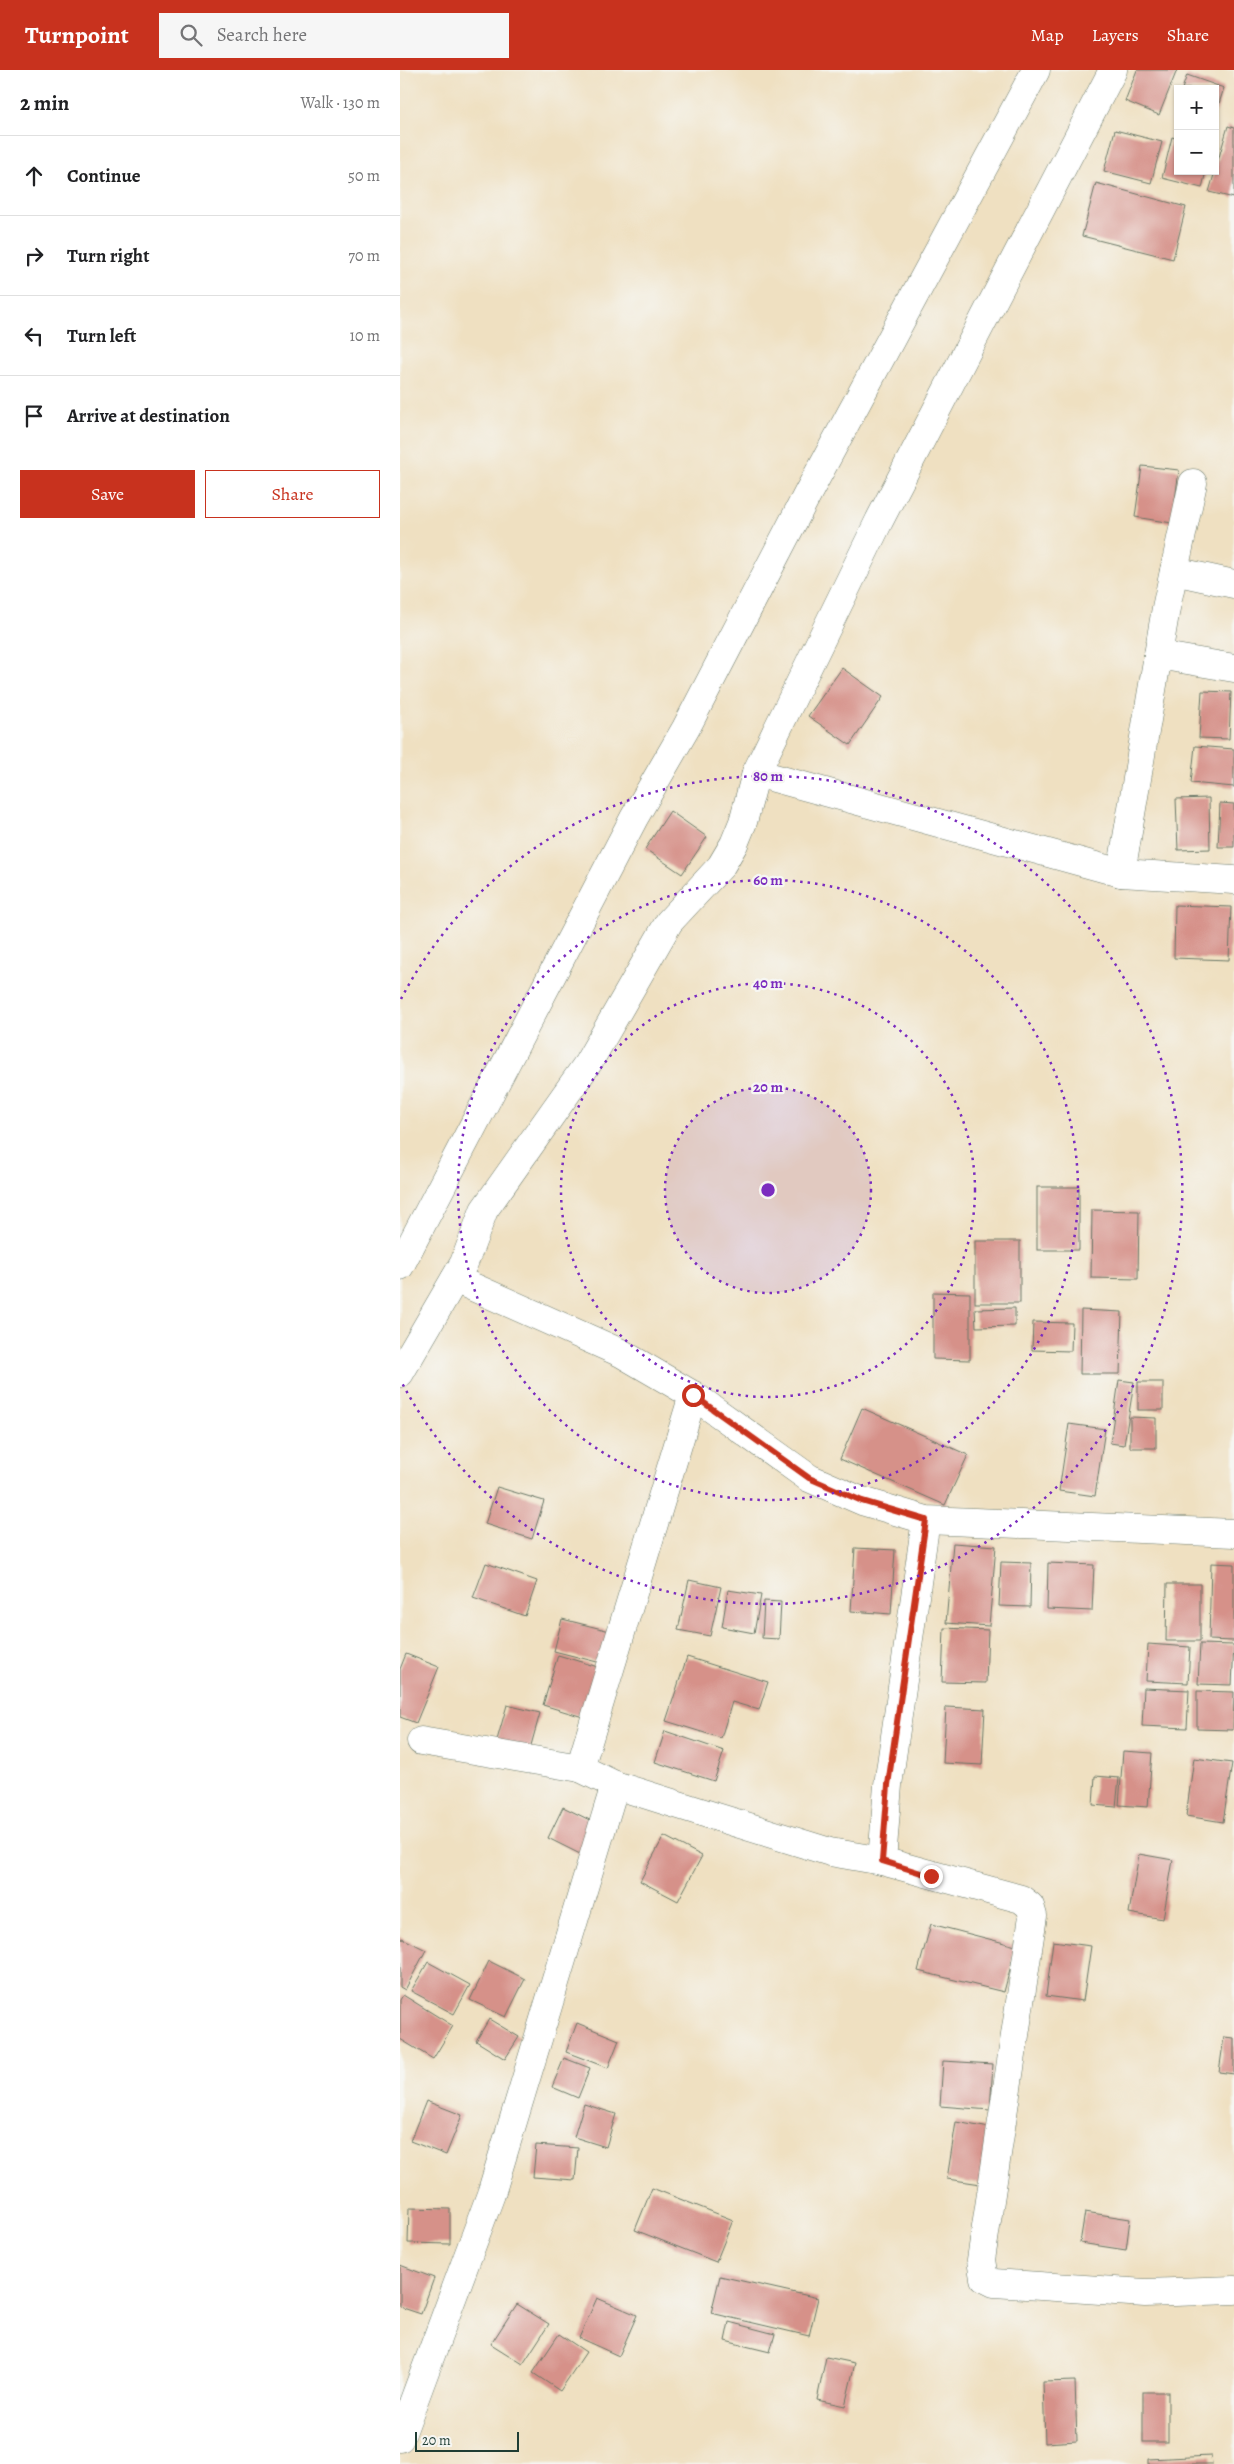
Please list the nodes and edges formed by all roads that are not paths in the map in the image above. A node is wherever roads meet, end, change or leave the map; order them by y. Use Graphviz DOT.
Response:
graph roads {
  1 [pos="1036,70"];
  2 [pos="1113,70"];
  3 [pos="1192,483"];
  4 [pos="1174,571"];
  5 [pos="1234,584"];
  6 [pos="1158,655"];
  7 [pos="1234,668"];
  8 [pos="756,773"];
  9 [pos="1121,873"];
  10 [pos="1234,880"];
  11 [pos="400,1266"];
  12 [pos="455,1279"];
  13 [pos="400,1373"];
  14 [pos="693,1395"];
  15 [pos="926,1520"];
  16 [pos="1234,1533"];
  17 [pos="421,1741"];
  18 [pos="580,1768"];
  19 [pos="615,1785"];
  20 [pos="882,1861"];
  21 [pos="1234,2290"];
  22 [pos="400,2438"];
  1 -- 11 [label="street"];
  2 -- 8 [label="street"];
  3 -- 4 [label="street"];
  4 -- 5 [label="street"];
  4 -- 6 [label="street"];
  6 -- 7 [label="street"];
  6 -- 9 [label="street"];
  8 -- 9 [label="street"];
  8 -- 12 [label="street"];
  9 -- 10 [label="street"];
  12 -- 13 [label="street"];
  12 -- 14 [label="street"];
  14 -- 15 [label="street"];
  14 -- 18 [label="street"];
  15 -- 16 [label="street"];
  15 -- 20 [label="street"];
  17 -- 18 [label="street"];
  18 -- 19 [label="street"];
  19 -- 20 [label="street"];
  19 -- 22 [label="street"];
  20 -- 21 [label="street"];
}
